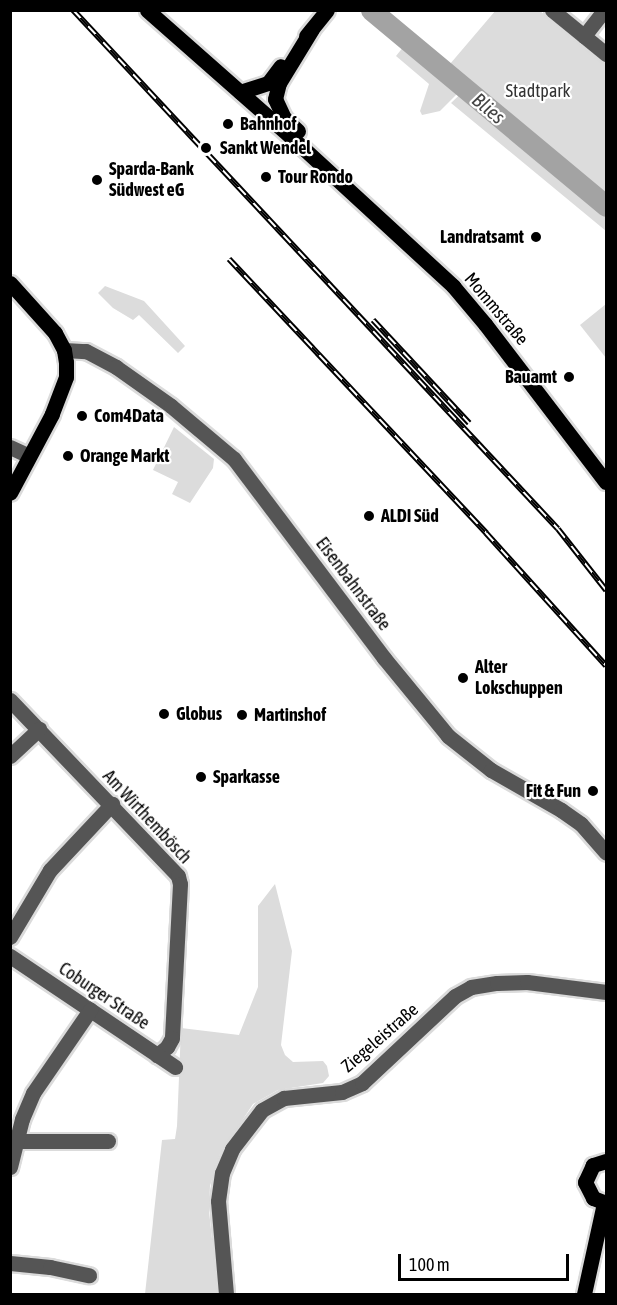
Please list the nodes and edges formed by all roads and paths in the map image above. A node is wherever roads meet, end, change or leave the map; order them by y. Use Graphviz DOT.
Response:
graph roads {
  1 [pos="147,10"];
  2 [pos="327,10"];
  3 [pos="552,10"];
  4 [pos="604,10"];
  5 [pos="312,29"];
  6 [pos="584,36"];
  7 [pos="606,54"];
  8 [pos="240,92"];
  9 [pos="351,192"];
  10 [pos="10,284"];
  11 [pos="64,350"];
  12 [pos="10,447"];
  13 [pos="29,456"];
  14 [pos="606,482"];
  15 [pos="10,493"];
  16 [pos="10,700"];
  17 [pos="39,729"];
  18 [pos="10,756"];
  19 [pos="112,804"];
  20 [pos="606,853"];
  21 [pos="10,937"];
  22 [pos="10,956"];
  23 [pos="606,992"];
  24 [pos="90,1010"];
  25 [pos="157,1055"];
  26 [pos="175,1067"];
  27 [pos="16,1141"];
  28 [pos="108,1141"];
  29 [pos="606,1158"];
  30 [pos="10,1167"];
  31 [pos="605,1203"];
  32 [pos="10,1263"];
  33 [pos="89,1275"];
  34 [pos="226,1294"];
  35 [pos="584,1294"];
  1 -- 8 [label="main road, Mommstraße"];
  2 -- 5 [label="main road"];
  3 -- 6 [label="street"];
  4 -- 6 [label="street"];
  5 -- 8 [label="main road"];
  5 -- 9 [label="main road"];
  6 -- 7 [label="street"];
  8 -- 9 [label="main road, Mommstraße"];
  9 -- 14 [label="main road, Mommstraße"];
  10 -- 11 [label="main road"];
  11 -- 13 [label="main road"];
  11 -- 20 [label="street, Eisenbahnstraße"];
  12 -- 13 [label="street"];
  13 -- 15 [label="main road"];
  16 -- 17 [label="street, Am Wirthembösch"];
  17 -- 18 [label="street"];
  17 -- 19 [label="street, Am Wirthembösch"];
  19 -- 21 [label="street"];
  19 -- 25 [label="street, Am Wirthembösch"];
  22 -- 24 [label="street, Coburger Straße"];
  23 -- 34 [label="street, Ziegeleistraße"];
  24 -- 25 [label="street, Coburger Straße"];
  24 -- 27 [label="street"];
  25 -- 26 [label="street, Coburger Straße"];
  27 -- 28 [label="street"];
  27 -- 30 [label="street"];
  29 -- 31 [label="main road"];
  31 -- 35 [label="main road"];
  32 -- 33 [label="street"];
}
